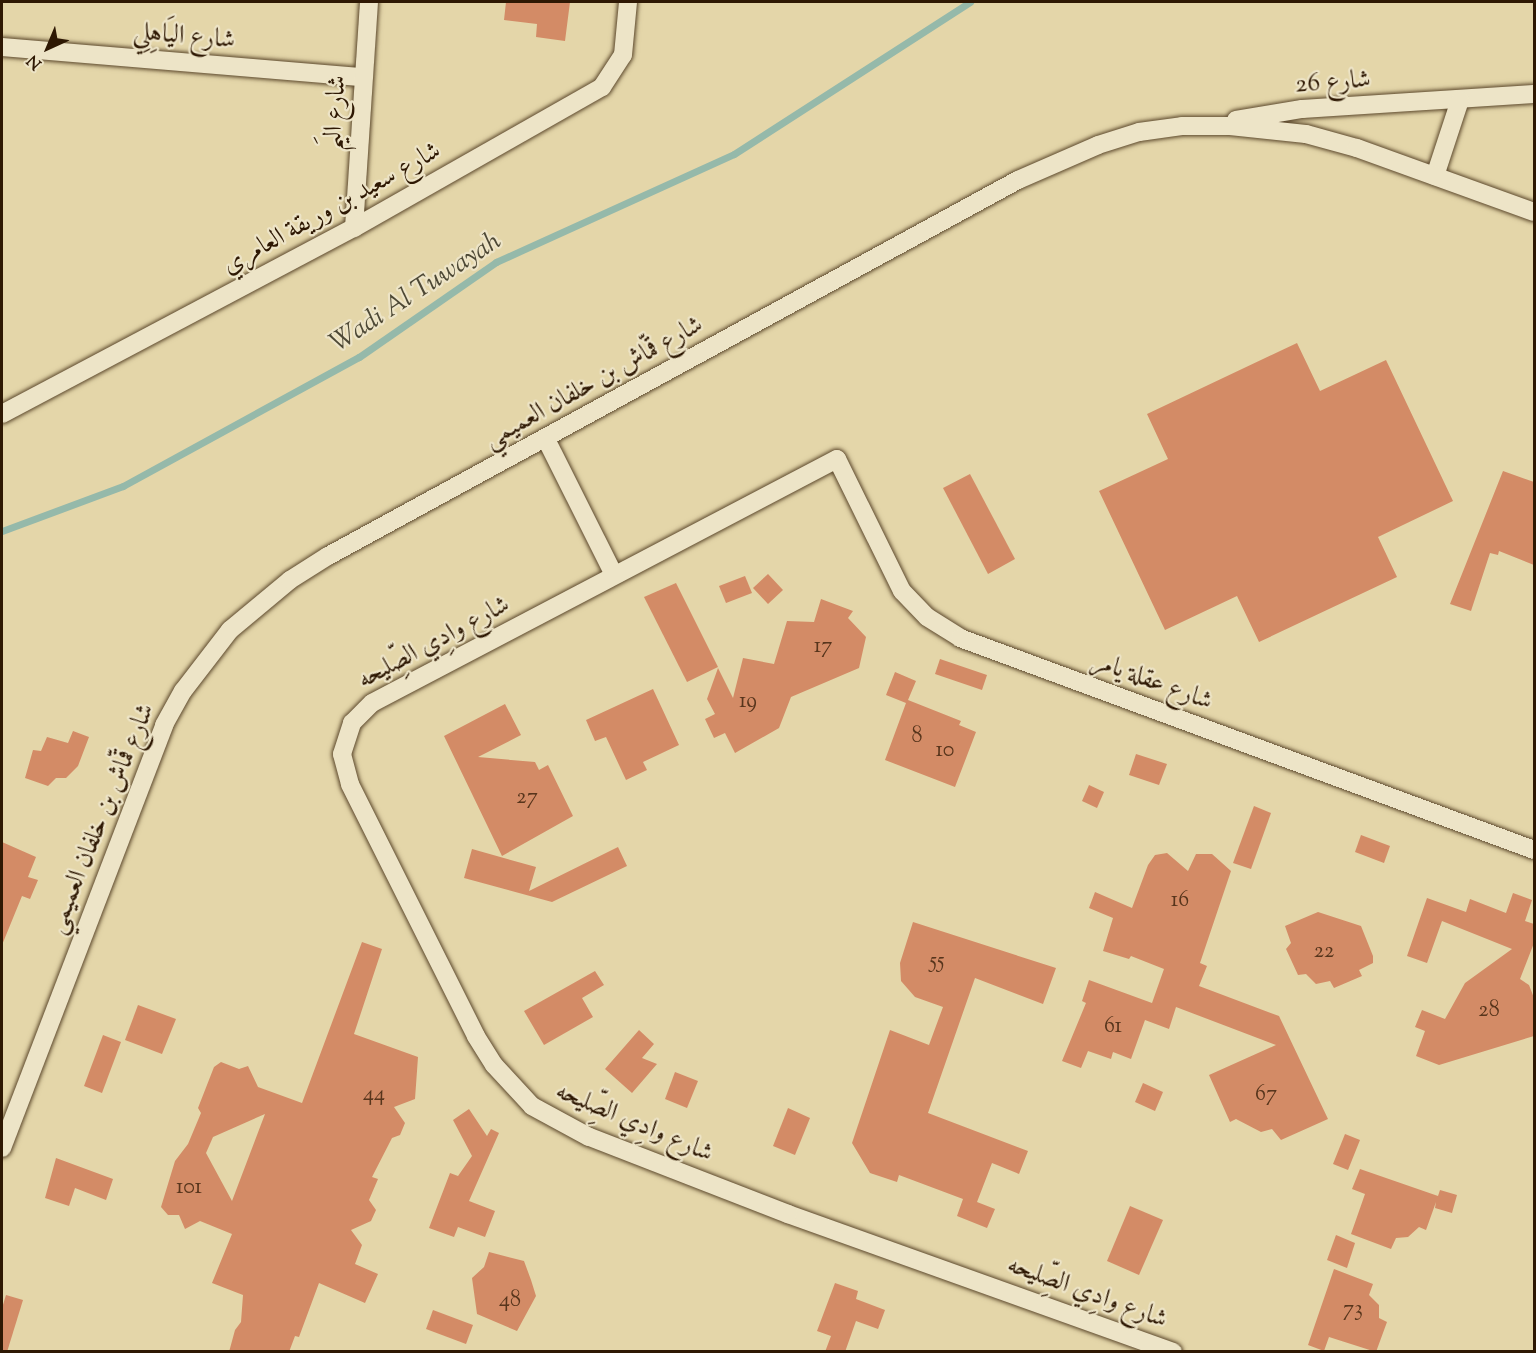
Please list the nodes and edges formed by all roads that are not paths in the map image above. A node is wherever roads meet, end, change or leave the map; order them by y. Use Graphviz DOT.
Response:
graph roads {
  1 [pos="369,2"];
  2 [pos="628,2"];
  3 [pos="2,47"];
  4 [pos="363,77"];
  5 [pos="1534,94"];
  6 [pos="1460,100"];
  7 [pos="1211,126"];
  8 [pos="1435,176"];
  9 [pos="1534,212"];
  10 [pos="354,228"];
  11 [pos="2,414"];
  12 [pos="546,439"];
  13 [pos="837,459"];
  14 [pos="614,575"];
  15 [pos="1534,850"];
  16 [pos="2,1148"];
  17 [pos="1173,1352"];
  1 -- 4 [label="street, شارع اليَم"];
  2 -- 10 [label="street, شارع سعيد بن وريقة العامري"];
  3 -- 4 [label="street, شارع اليَاهِلِي"];
  4 -- 10 [label="street, شارع اليَم"];
  5 -- 6 [label="street, شارع 26"];
  6 -- 7 [label="street, شارع 26"];
  6 -- 8 [label="street"];
  7 -- 8 [label="street, شارع قمّاش بن خلفان العميمي"];
  7 -- 12 [label="street, شارع قمّاش بن خلفان العميمي"];
  8 -- 9 [label="street, شارع قمّاش بن خلفان العميمي"];
  10 -- 11 [label="street, شارع سعيد بن وريقة العامري"];
  12 -- 14 [label="street"];
  12 -- 16 [label="street, شارع قمّاش بن خلفان العميمي"];
  13 -- 14 [label="street, شارع وادِي الصِّليحه"];
  13 -- 15 [label="street, شارع عقلة يامر"];
  14 -- 17 [label="street, شارع وادِي الصِّليحه"];
}
